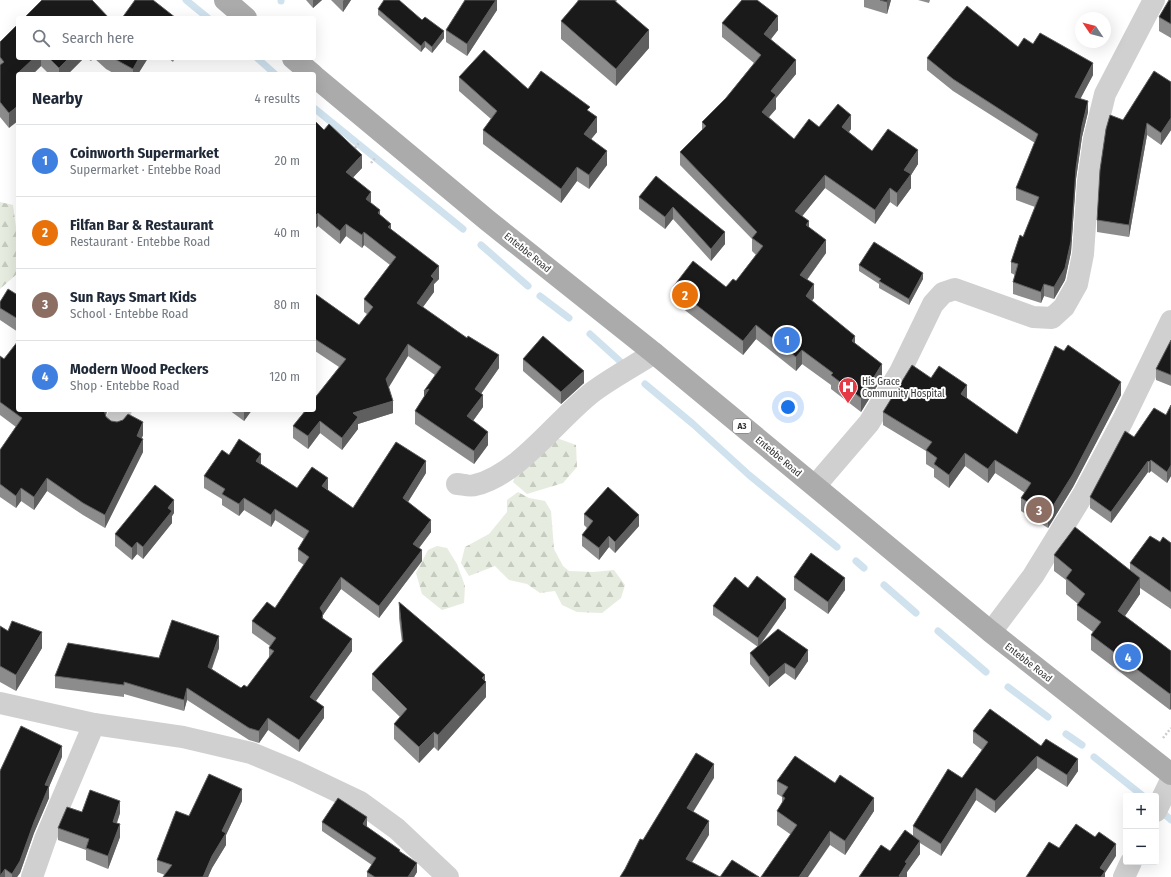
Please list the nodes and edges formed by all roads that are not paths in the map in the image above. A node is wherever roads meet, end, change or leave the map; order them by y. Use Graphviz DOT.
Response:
graph roads {
  1 [pos="1154,0"];
  2 [pos="316,79"];
  3 [pos="1171,321"];
  4 [pos="654,353"];
  5 [pos="457,484"];
  6 [pos="815,486"];
  7 [pos="991,632"];
  8 [pos="0,703"];
  9 [pos="94,724"];
  10 [pos="1171,774"];
  11 [pos="1171,780"];
  12 [pos="1159,805"];
  13 [pos="1130,865"];
  14 [pos="32,877"];
  15 [pos="448,877"];
  16 [pos="1124,877"];
  1 -- 6 [label="street"];
  2 -- 4 [label="main road, Entebbe Road / A3"];
  3 -- 7 [label="street"];
  4 -- 5 [label="street"];
  4 -- 6 [label="main road, Entebbe Road / A3"];
  6 -- 7 [label="main road, Entebbe Road / A3"];
  7 -- 10 [label="main road, Entebbe Road / A3"];
  8 -- 9 [label="street"];
  9 -- 14 [label="street"];
  9 -- 15 [label="street"];
  11 -- 12 [label="street"];
  13 -- 16 [label="street"];
}
